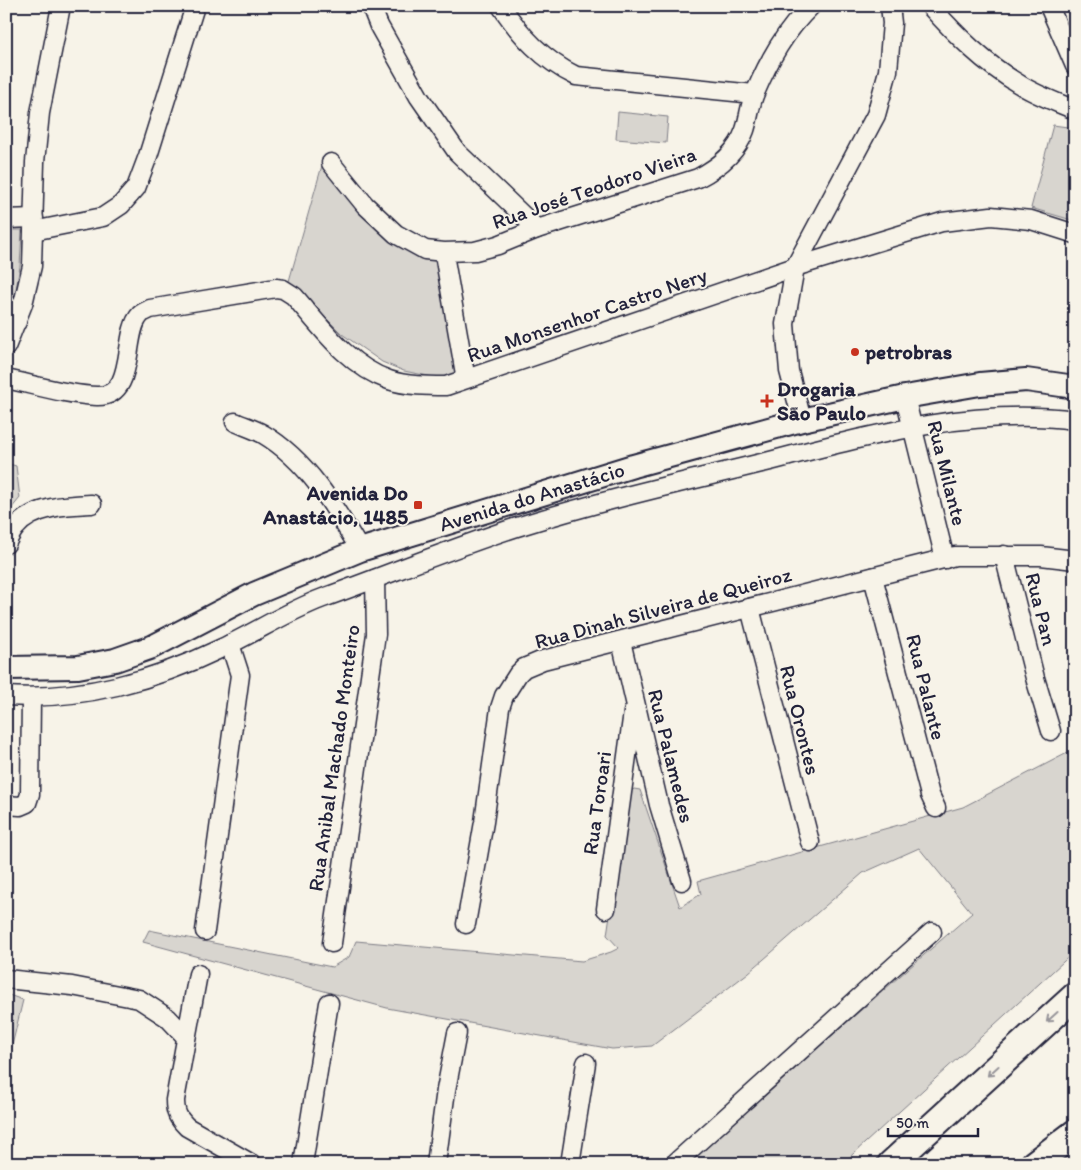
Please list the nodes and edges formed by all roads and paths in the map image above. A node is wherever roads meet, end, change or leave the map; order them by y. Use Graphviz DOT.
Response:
graph roads {
  1 [pos="61,6"];
  2 [pos="195,6"];
  3 [pos="371,6"];
  4 [pos="501,6"];
  5 [pos="811,6"];
  6 [pos="890,6"];
  7 [pos="930,6"];
  8 [pos="1049,6"];
  9 [pos="1075,66"];
  10 [pos="754,94"];
  11 [pos="1075,110"];
  12 [pos="330,163"];
  13 [pos="6,219"];
  14 [pos="34,224"];
  15 [pos="537,229"];
  16 [pos="1075,234"];
  17 [pos="445,260"];
  18 [pos="795,268"];
  19 [pos="6,304"];
  20 [pos="17,322"];
  21 [pos="6,347"];
  22 [pos="465,374"];
  23 [pos="6,378"];
  24 [pos="1075,387"];
  25 [pos="904,397"];
  26 [pos="802,420"];
  27 [pos="1075,420"];
  28 [pos="235,422"];
  29 [pos="912,428"];
  30 [pos="92,504"];
  31 [pos="6,544"];
  32 [pos="360,550"];
  33 [pos="1004,554"];
  34 [pos="945,559"];
  35 [pos="1075,560"];
  36 [pos="873,577"];
  37 [pos="375,579"];
  38 [pos="750,608"];
  39 [pos="621,641"];
  40 [pos="230,644"];
  41 [pos="6,668"];
  42 [pos="6,696"];
  43 [pos="31,698"];
  44 [pos="634,703"];
  45 [pos="1051,731"];
  46 [pos="6,805"];
  47 [pos="936,808"];
  48 [pos="810,842"];
  49 [pos="682,881"];
  50 [pos="606,909"];
  51 [pos="466,924"];
  52 [pos="204,931"];
  53 [pos="932,932"];
  54 [pos="332,943"];
  55 [pos="198,974"];
  56 [pos="6,979"];
  57 [pos="1075,996"];
  58 [pos="330,1003"];
  59 [pos="457,1033"];
  60 [pos="186,1037"];
  61 [pos="586,1063"];
  62 [pos="1075,1133"];
  63 [pos="252,1164"];
  64 [pos="303,1164"];
  65 [pos="436,1164"];
  66 [pos="570,1164"];
  67 [pos="674,1164"];
  68 [pos="891,1164"];
  69 [pos="1034,1164"];
  1 -- 14 [label="street"];
  2 -- 14 [label="street"];
  3 -- 15 [label="street"];
  4 -- 10 [label="street"];
  5 -- 10 [label="street, Rua José Teodoro Vieira"];
  6 -- 18 [label="street"];
  7 -- 11 [label="street"];
  8 -- 9 [label="street"];
  10 -- 15 [label="street, Rua José Teodoro Vieira"];
  12 -- 15 [label="street, Rua José Teodoro Vieira"];
  13 -- 14 [label="street"];
  14 -- 20 [label="street"];
  16 -- 18 [label="street, Rua Monsenhor Castro Nery"];
  17 -- 22 [label="street"];
  18 -- 23 [label="street, Rua Monsenhor Castro Nery"];
  18 -- 26 [label="street"];
  19 -- 20 [label="street"];
  20 -- 21 [label="street"];
  24 -- 25 [label="main road, Avenida do Anastácio"];
  25 -- 26 [label="main road, Avenida do Anastácio"];
  25 -- 29 [label="street, Rua Milante"];
  26 -- 32 [label="main road, Avenida do Anastácio"];
  27 -- 29 [label="street, Avenida do Anastácio"];
  28 -- 32 [label="street"];
  29 -- 34 [label="street, Rua Milante"];
  29 -- 37 [label="street, Avenida do Anastácio"];
  30 -- 31 [label="street"];
  32 -- 41 [label="main road, Avenida do Anastácio"];
  33 -- 34 [label="street, Rua Dinah Silveira de Queiroz"];
  33 -- 35 [label="street, Rua Dinah Silveira de Queiroz"];
  33 -- 45 [label="street, Rua Pan"];
  34 -- 36 [label="street, Rua Dinah Silveira de Queiroz"];
  36 -- 38 [label="street, Rua Dinah Silveira de Queiroz"];
  36 -- 47 [label="street, Rua Palante"];
  37 -- 40 [label="street, Avenida do Anastácio"];
  37 -- 54 [label="street, Rua Anibal Machado Monteiro"];
  38 -- 39 [label="street, Rua Dinah Silveira de Queiroz"];
  38 -- 48 [label="street, Rua Orontes"];
  39 -- 44 [label="street, Rua Palamedes"];
  39 -- 51 [label="street, Rua Dinah Silveira de Queiroz"];
  40 -- 43 [label="street, Avenida do Anastácio"];
  40 -- 52 [label="street"];
  42 -- 43 [label="street, Avenida do Anastácio"];
  43 -- 46 [label="street"];
  44 -- 49 [label="street, Rua Palamedes"];
  44 -- 50 [label="street, Rua Toroari"];
  53 -- 67 [label="street"];
  55 -- 60 [label="street"];
  56 -- 60 [label="street"];
  57 -- 68 [label="highway, one-way"];
  58 -- 64 [label="street"];
  59 -- 65 [label="street"];
  60 -- 63 [label="street"];
  61 -- 66 [label="street"];
  62 -- 69 [label="highway"];
}
